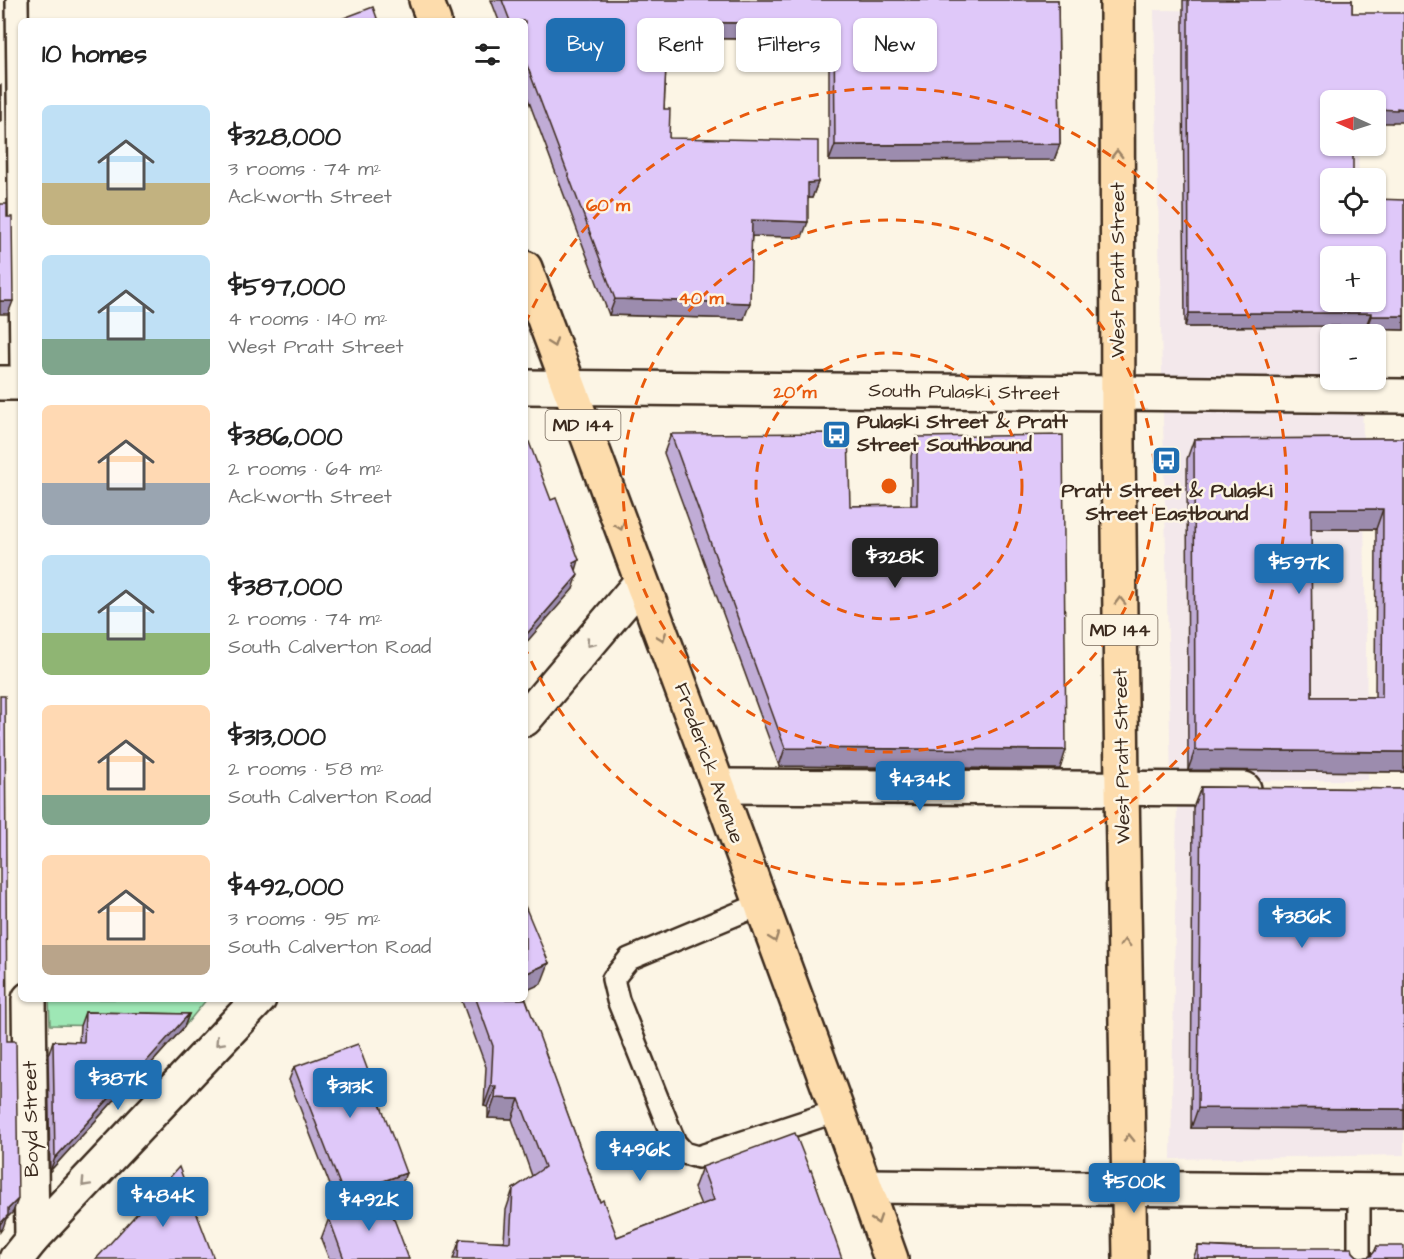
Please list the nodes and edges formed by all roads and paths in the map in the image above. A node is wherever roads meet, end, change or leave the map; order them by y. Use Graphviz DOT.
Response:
graph roads {
  1 [pos="16,0"];
  2 [pos="426,0"];
  3 [pos="1117,0"];
  4 [pos="433,18"];
  5 [pos="18,146"];
  6 [pos="528,276"];
  7 [pos="0,383"];
  8 [pos="18,383"];
  9 [pos="528,387"];
  10 [pos="569,387"];
  11 [pos="1118,393"];
  12 [pos="1404,396"];
  13 [pos="641,582"];
  14 [pos="528,712"];
  15 [pos="718,786"];
  16 [pos="1122,788"];
  17 [pos="1276,790"];
  18 [pos="761,904"];
  19 [pos="29,1002"];
  20 [pos="256,1002"];
  21 [pos="837,1111"];
  22 [pos="865,1186"];
  23 [pos="1130,1189"];
  24 [pos="1359,1191"];
  25 [pos="1404,1191"];
  26 [pos="24,1249"];
  27 [pos="891,1259"];
  28 [pos="1130,1259"];
  29 [pos="1359,1259"];
  1 -- 5 [label="lane"];
  2 -- 4 [label="main road"];
  11 -- 3 [label="main road, West Pratt Street / MD 144, one-way"];
  6 -- 10 [label="main road, Frederick Avenue / MD 144, one-way"];
  7 -- 8 [label="street"];
  9 -- 10 [label="street, South Pulaski Street"];
  10 -- 11 [label="street, South Pulaski Street"];
  10 -- 13 [label="main road, Frederick Avenue / MD 144, one-way"];
  11 -- 12 [label="street, South Pulaski Street"];
  16 -- 11 [label="main road, West Pratt Street / MD 144, one-way"];
  13 -- 14 [label="street, one-way"];
  13 -- 15 [label="main road, Frederick Avenue / MD 144, one-way"];
  15 -- 16 [label="street"];
  15 -- 18 [label="main road, Frederick Avenue / MD 144"];
  16 -- 17 [label="street"];
  23 -- 16 [label="main road, West Pratt Street / MD 144, one-way"];
  18 -- 21 [label="main road, Frederick Avenue / MD 144, one-way"];
  18 -- 21 [label="lane"];
  19 -- 26 [label="street, Boyd Street"];
  20 -- 26 [label="street, one-way"];
  21 -- 22 [label="main road, Frederick Avenue / MD 144"];
  22 -- 23 [label="street"];
  22 -- 27 [label="main road, Frederick Avenue / MD 144, one-way"];
  23 -- 24 [label="street"];
  23 -- 28 [label="main road, West Pratt Street / MD 144"];
  24 -- 25 [label="street"];
  24 -- 29 [label="lane"];
}
